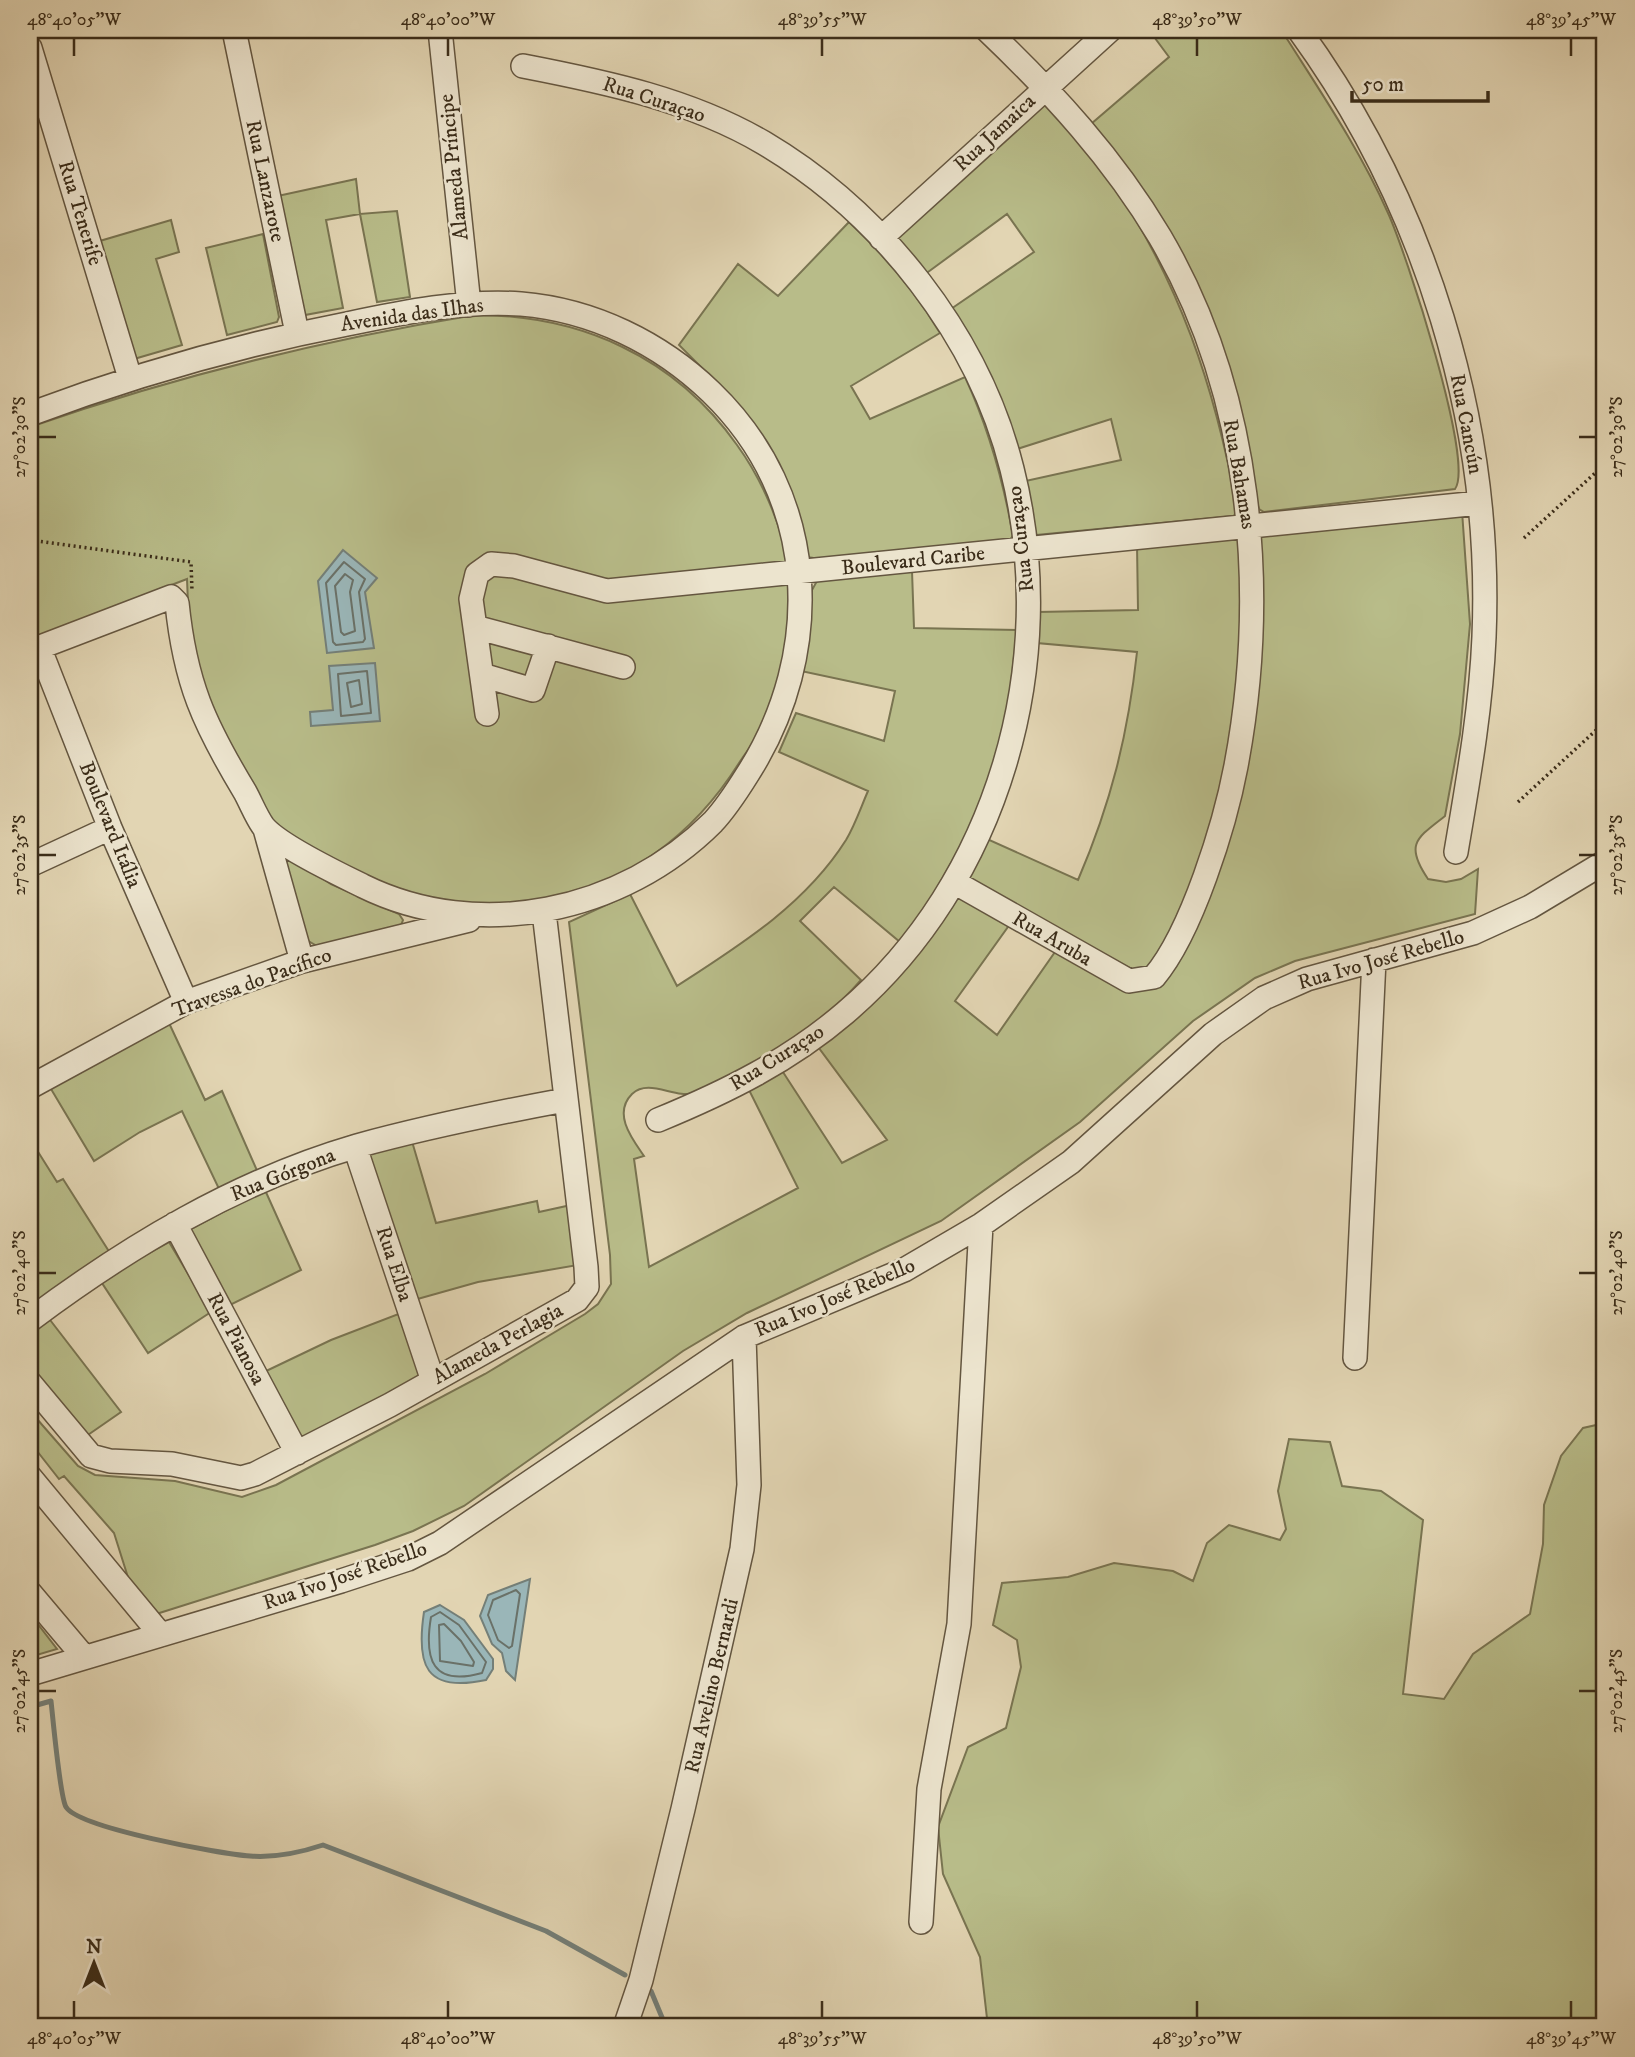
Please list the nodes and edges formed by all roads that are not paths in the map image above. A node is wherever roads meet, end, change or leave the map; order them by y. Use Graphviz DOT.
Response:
graph roads {
  1 [pos="234,30"];
  2 [pos="440,30"];
  3 [pos="987,30"];
  4 [pos="1110,30"];
  5 [pos="1299,30"];
  6 [pos="30,48"];
  7 [pos="523,66"];
  8 [pos="1046,86"];
  9 [pos="880,238"];
  10 [pos="469,305"];
  11 [pos="297,333"];
  12 [pos="130,378"];
  13 [pos="30,414"];
  14 [pos="1479,503"];
  15 [pos="1250,524"];
  16 [pos="1024,549"];
  17 [pos="800,573"];
  18 [pos="475,627"];
  19 [pos="548,646"];
  20 [pos="35,649"];
  21 [pos="623,667"];
  22 [pos="482,675"];
  23 [pos="487,714"];
  24 [pos="110,828"];
  25 [pos="265,829"];
  26 [pos="1457,852"];
  27 [pos="1605,862"];
  28 [pos="30,865"];
  29 [pos="954,883"];
  30 [pos="544,912"];
  31 [pos="489,916"];
  32 [pos="1374,960"];
  33 [pos="302,961"];
  34 [pos="1154,977"];
  35 [pos="186,1002"];
  36 [pos="30,1087"];
  37 [pos="565,1100"];
  38 [pos="658,1120"];
  39 [pos="355,1147"];
  40 [pos="175,1224"];
  41 [pos="981,1225"];
  42 [pos="30,1320"];
  43 [pos="744,1337"];
  44 [pos="1355,1358"];
  45 [pos="433,1381"];
  46 [pos="30,1383"];
  47 [pos="297,1453"];
  48 [pos="30,1477"];
  49 [pos="30,1593"];
  50 [pos="161,1635"];
  51 [pos="84,1657"];
  52 [pos="30,1674"];
  53 [pos="921,1922"];
  54 [pos="625,2027"];
  1 -- 11 [label="street, Rua Lanzarote"];
  2 -- 10 [label="street, Alameda Príncipe"];
  3 -- 8 [label="street, Rua Bahamas"];
  4 -- 8 [label="street, Rua Jamaica"];
  5 -- 14 [label="street, Rua Cancún"];
  6 -- 12 [label="street, Rua Tenerife"];
  7 -- 9 [label="street, Rua Curaçao"];
  8 -- 9 [label="street, Rua Jamaica"];
  8 -- 15 [label="street, Rua Bahamas"];
  9 -- 16 [label="street, Rua Curaçao"];
  10 -- 11 [label="street, Avenida das Ilhas"];
  10 -- 17 [label="street, Avenida das Ilhas"];
  11 -- 12 [label="street, Avenida das Ilhas"];
  12 -- 13 [label="street, Avenida das Ilhas"];
  14 -- 15 [label="street, Boulevard Caribe"];
  14 -- 26 [label="street, Rua Cancún"];
  15 -- 16 [label="street, Boulevard Caribe"];
  15 -- 34 [label="street, Rua Bahamas"];
  16 -- 17 [label="street, Boulevard Caribe"];
  16 -- 29 [label="street, Rua Curaçao"];
  17 -- 18 [label="street, Boulevard Caribe"];
  17 -- 30 [label="street, Avenida das Ilhas"];
  18 -- 19 [label="street"];
  18 -- 22 [label="street"];
  19 -- 21 [label="street"];
  19 -- 22 [label="street"];
  20 -- 24 [label="street, Boulevard Itália"];
  20 -- 25 [label="street, Avenida das Ilhas"];
  22 -- 23 [label="street"];
  24 -- 28 [label="street"];
  24 -- 35 [label="street, Boulevard Itália"];
  25 -- 31 [label="street, Avenida das Ilhas"];
  25 -- 33 [label="street"];
  27 -- 32 [label="street, Rua Ivo José Rebello"];
  29 -- 34 [label="street, Rua Aruba"];
  29 -- 38 [label="street, Rua Curaçao"];
  30 -- 31 [label="street, Avenida das Ilhas"];
  30 -- 37 [label="street, Alameda Perlagia"];
  31 -- 33 [label="street, Travessa do Pacífico"];
  32 -- 41 [label="street, Rua Ivo José Rebello"];
  32 -- 44 [label="street"];
  33 -- 35 [label="street, Travessa do Pacífico"];
  35 -- 36 [label="street, Travessa do Pacífico"];
  37 -- 39 [label="street, Rua Górgona"];
  37 -- 45 [label="street, Alameda Perlagia"];
  39 -- 40 [label="street, Rua Górgona"];
  39 -- 45 [label="street, Rua Elba"];
  40 -- 42 [label="street, Rua Górgona"];
  40 -- 47 [label="street, Rua Pianosa"];
  41 -- 43 [label="street, Rua Ivo José Rebello"];
  41 -- 53 [label="street"];
  43 -- 50 [label="street, Rua Ivo José Rebello"];
  43 -- 54 [label="street, Rua Avelino Bernardi"];
  45 -- 47 [label="street, Alameda Perlagia"];
  46 -- 47 [label="street, Alameda Perlagia"];
  48 -- 50 [label="street"];
  49 -- 51 [label="street"];
  50 -- 51 [label="street, Rua Ivo José Rebello"];
  51 -- 52 [label="street, Rua Ivo José Rebello"];
}
